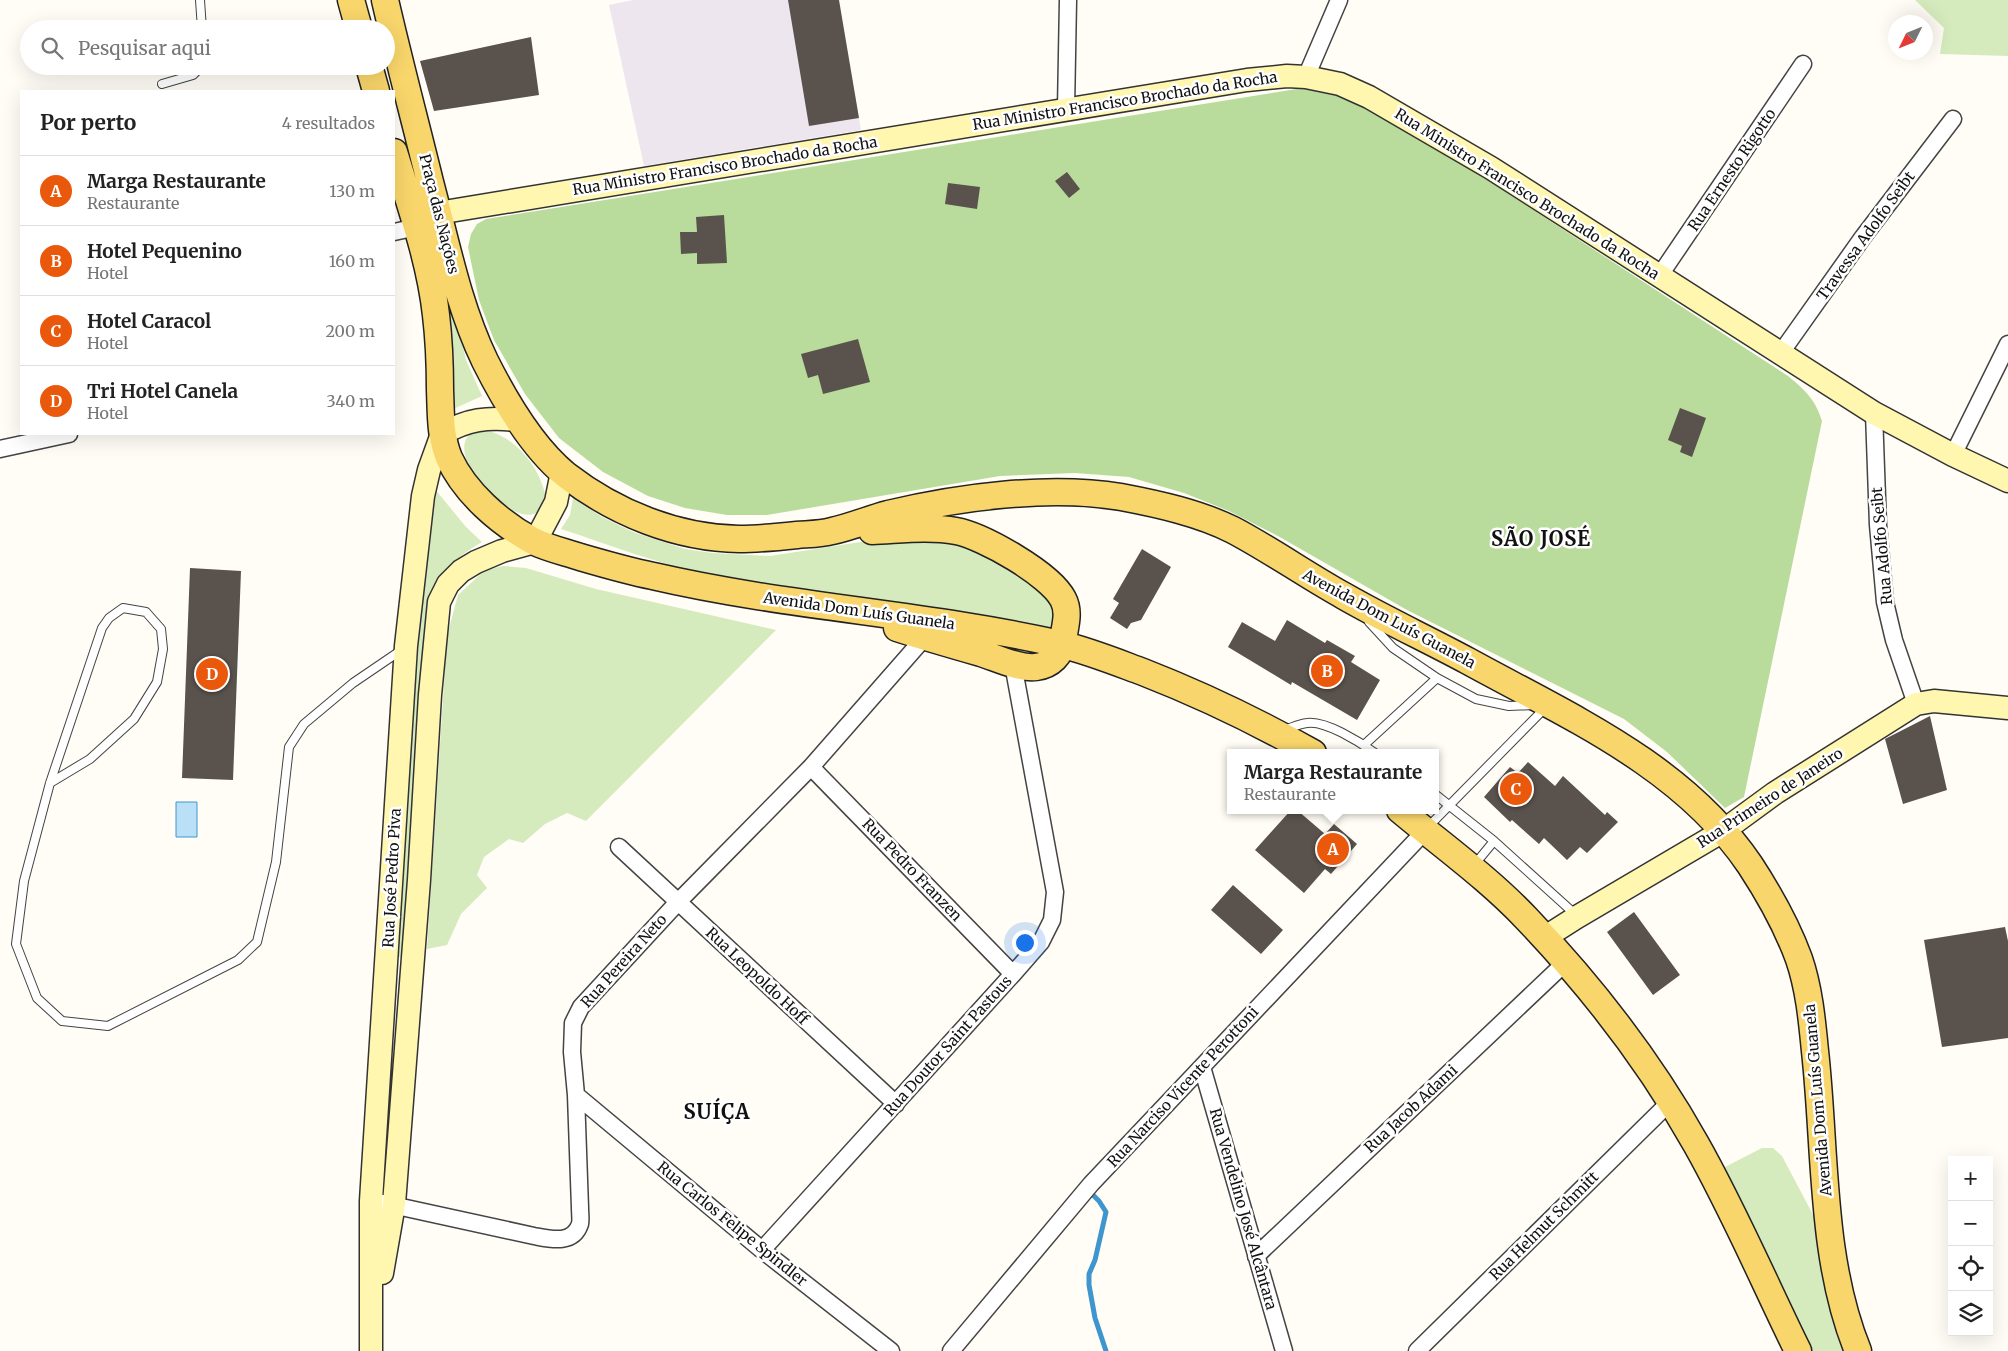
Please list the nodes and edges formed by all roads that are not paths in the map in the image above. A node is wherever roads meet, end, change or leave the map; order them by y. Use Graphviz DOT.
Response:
graph roads {
  1 [pos="200,0"];
  2 [pos="351,0"];
  3 [pos="374,0"];
  4 [pos="385,0"];
  5 [pos="1068,0"];
  6 [pos="1339,0"];
  7 [pos="201,20"];
  8 [pos="357,20"];
  9 [pos="383,20"];
  10 [pos="390,20"];
  11 [pos="395,44"];
  12 [pos="396,48"];
  13 [pos="1804,64"];
  14 [pos="193,75"];
  15 [pos="372,75"];
  16 [pos="1306,77"];
  17 [pos="162,84"];
  18 [pos="376,90"];
  19 [pos="1066,109"];
  20 [pos="1953,119"];
  21 [pos="395,159"];
  22 [pos="438,213"];
  23 [pos="405,229"];
  24 [pos="1660,275"];
  25 [pos="2008,344"];
  26 [pos="1780,354"];
  27 [pos="1874,413"];
  28 [pos="517,420"];
  29 [pos="442,434"];
  30 [pos="64,435"];
  31 [pos="0,449"];
  32 [pos="1953,455"];
  33 [pos="562,472"];
  34 [pos="2008,481"];
  35 [pos="832,532"];
  36 [pos="535,542"];
  37 [pos="1350,600"];
  38 [pos="842,609"];
  39 [pos="925,637"];
  40 [pos="1062,645"];
  41 [pos="406,646"];
  42 [pos="1013,664"];
  43 [pos="1437,678"];
  44 [pos="1916,704"];
  45 [pos="1548,705"];
  46 [pos="2008,708"];
  47 [pos="1277,732"];
  48 [pos="1364,745"];
  49 [pos="1306,749"];
  50 [pos="1370,749"];
  51 [pos="811,767"];
  52 [pos="50,783"];
  53 [pos="1439,797"];
  54 [pos="1450,805"];
  55 [pos="1405,814"];
  56 [pos="1723,830"];
  57 [pos="1425,831"];
  58 [pos="1494,841"];
  59 [pos="619,847"];
  60 [pos="1472,868"];
  61 [pos="678,902"];
  62 [pos="1577,916"];
  63 [pos="1544,938"];
  64 [pos="1566,962"];
  65 [pos="1013,974"];
  66 [pos="1202,1067"];
  67 [pos="576,1095"];
  68 [pos="1670,1102"];
  69 [pos="896,1104"];
  70 [pos="371,1201"];
  71 [pos="394,1204"];
  72 [pos="762,1250"];
  73 [pos="1256,1256"];
  74 [pos="372,1326"];
  75 [pos="371,1351"];
  76 [pos="891,1351"];
  77 [pos="951,1351"];
  78 [pos="1284,1351"];
  79 [pos="1418,1351"];
  80 [pos="1798,1351"];
  81 [pos="1858,1351"];
  1 -- 7 [label="lane"];
  2 -- 8 [label="main road"];
  3 -- 9 [label="main road"];
  4 -- 10 [label="main road, Praça das Nações"];
  5 -- 19 [label="street"];
  6 -- 16 [label="street"];
  11 -- 12 [label="main road, Praça das Nações"];
  12 -- 22 [label="main road, Praça das Nações"];
  13 -- 24 [label="street, Rua Ernesto Rigotto"];
  14 -- 17 [label="lane"];
  15 -- 18 [label="main road"];
  16 -- 19 [label="street, Rua Ministro Francisco Brochado da Rocha"];
  16 -- 24 [label="street, Rua Ministro Francisco Brochado da Rocha"];
  19 -- 22 [label="street, Rua Ministro Francisco Brochado da Rocha"];
  20 -- 26 [label="street, Travessa Adolfo Seibt"];
  21 -- 23 [label="main road, Avenida Dom Luís Guanela"];
  22 -- 28 [label="main road, Praça das Nações"];
  23 -- 29 [label="main road, Avenida Dom Luís Guanela"];
  24 -- 26 [label="street, Rua Ministro Francisco Brochado da Rocha"];
  25 -- 32 [label="street"];
  26 -- 27 [label="street, Rua Ministro Francisco Brochado da Rocha"];
  27 -- 32 [label="street, Rua Ministro Francisco Brochado da Rocha"];
  27 -- 44 [label="street, Rua Adolfo Seibt"];
  28 -- 29 [label="street"];
  28 -- 33 [label="main road, Avenida Dom Luís Guanela"];
  29 -- 36 [label="main road, Avenida Dom Luís Guanela"];
  29 -- 41 [label="street, Rua José Pedro Piva"];
  30 -- 31 [label="street"];
  32 -- 34 [label="street, Rua Ministro Francisco Brochado da Rocha"];
  33 -- 35 [label="main road, Avenida Dom Luís Guanela"];
  33 -- 36 [label="street"];
  35 -- 37 [label="main road, Avenida Dom Luís Guanela"];
  35 -- 40 [label="main road"];
  36 -- 38 [label="main road, Avenida Dom Luís Guanela"];
  36 -- 71 [label="street, Rua José Pedro Piva"];
  37 -- 43 [label="lane"];
  37 -- 45 [label="main road, Avenida Dom Luís Guanela"];
  38 -- 39 [label="main road"];
  38 -- 40 [label="main road, Avenida Dom Luís Guanela"];
  39 -- 42 [label="main road"];
  39 -- 51 [label="street, Rua Pereira Neto"];
  40 -- 42 [label="main road"];
  40 -- 47 [label="main road, Avenida Dom Luís Guanela"];
  41 -- 52 [label="lane"];
  41 -- 70 [label="street, Rua José Pedro Piva"];
  42 -- 65 [label="street, Rua Doutor Saint Pastous"];
  43 -- 45 [label="lane"];
  43 -- 48 [label="lane"];
  44 -- 46 [label="street, Rua Primeiro de Janeiro"];
  44 -- 56 [label="street, Rua Primeiro de Janeiro"];
  45 -- 54 [label="lane"];
  45 -- 56 [label="main road, Avenida Dom Luís Guanela"];
  47 -- 48 [label="lane"];
  47 -- 49 [label="main road, Avenida Dom Luís Guanela"];
  48 -- 50 [label="lane"];
  51 -- 61 [label="street, Rua Pereira Neto"];
  51 -- 65 [label="street, Rua Pedro Franzen"];
  52 -- 52 [label="lane"];
  53 -- 54 [label="lane"];
  54 -- 57 [label="lane"];
  54 -- 58 [label="lane"];
  55 -- 57 [label="main road"];
  56 -- 62 [label="street, Rua Primeiro de Janeiro"];
  56 -- 81 [label="main road, Avenida Dom Luís Guanela"];
  57 -- 60 [label="main road"];
  57 -- 66 [label="street, Rua Narciso Vicente Perottoni"];
  58 -- 60 [label="lane"];
  58 -- 62 [label="lane"];
  59 -- 61 [label="street, Rua Leopoldo Hoff"];
  60 -- 63 [label="main road"];
  61 -- 67 [label="street, Rua Pereira Neto"];
  61 -- 69 [label="street, Rua Leopoldo Hoff"];
  62 -- 63 [label="street, Rua Primeiro de Janeiro"];
  63 -- 64 [label="main road"];
  64 -- 68 [label="main road"];
  64 -- 73 [label="street, Rua Jacob Adami"];
  65 -- 69 [label="street, Rua Doutor Saint Pastous"];
  66 -- 73 [label="street, Rua Vendelino José Alcântara"];
  66 -- 77 [label="street, Rua Narciso Vicente Perottoni"];
  67 -- 71 [label="street, Rua Pereira Neto"];
  67 -- 72 [label="street, Rua Carlos Felipe Spindler"];
  68 -- 79 [label="street, Rua Helmut Schmitt"];
  68 -- 80 [label="main road"];
  69 -- 72 [label="street, Rua Doutor Saint Pastous"];
  70 -- 71 [label="street, Rua Pereira Neto"];
  70 -- 74 [label="street, Rua José Pedro Piva"];
  71 -- 74 [label="street, Rua José Pedro Piva"];
  72 -- 76 [label="street, Rua Carlos Felipe Spindler"];
  73 -- 78 [label="street, Rua Vendelino José Alcântara"];
  74 -- 75 [label="street, Rua José Pedro Piva"];
}
